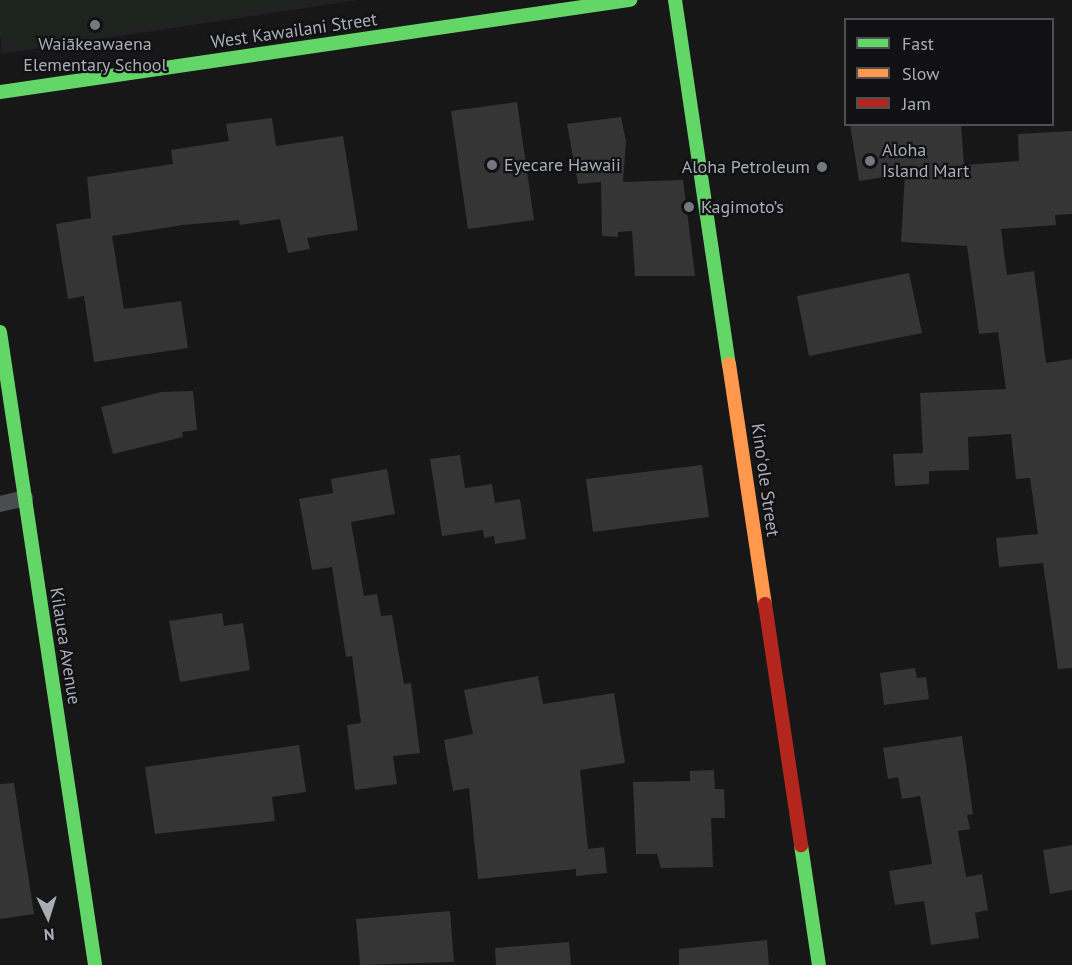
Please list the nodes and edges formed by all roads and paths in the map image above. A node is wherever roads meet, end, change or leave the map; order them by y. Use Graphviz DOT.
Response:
graph roads {
  1 [pos="630,0"];
  2 [pos="675,0"];
  3 [pos="0,92"];
  4 [pos="0,332"];
  5 [pos="25,498"];
  6 [pos="0,504"];
  7 [pos="95,965"];
  8 [pos="819,965"];
  1 -- 3 [label="street, West Kawailani Street"];
  2 -- 8 [label="street, Kinoʻole Street"];
  4 -- 5 [label="street, Kilauea Avenue"];
  5 -- 6 [label="lane"];
  5 -- 7 [label="street, Kilauea Avenue"];
}
